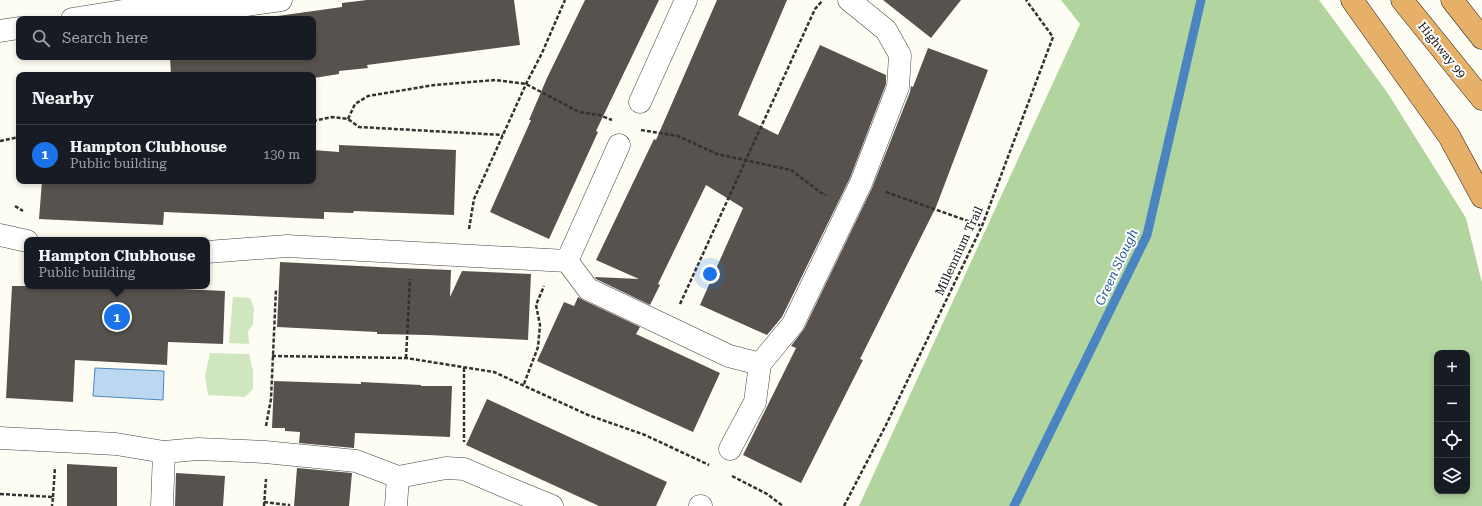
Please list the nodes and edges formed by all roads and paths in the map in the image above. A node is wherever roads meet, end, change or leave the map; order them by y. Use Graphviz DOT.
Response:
graph roads {
  1 [pos="281,0"];
  2 [pos="566,0"];
  3 [pos="686,0"];
  4 [pos="823,0"];
  5 [pos="849,0"];
  6 [pos="1026,0"];
  7 [pos="1352,0"];
  8 [pos="1402,0"];
  9 [pos="1452,0"];
  10 [pos="91,16"];
  11 [pos="16,28"];
  12 [pos="0,31"];
  13 [pos="1482,38"];
  14 [pos="526,84"];
  15 [pos="1482,99"];
  16 [pos="640,102"];
  17 [pos="348,119"];
  18 [pos="316,120"];
  19 [pos="614,120"];
  20 [pos="635,128"];
  21 [pos="504,135"];
  22 [pos="16,138"];
  23 [pos="0,141"];
  24 [pos="619,145"];
  25 [pos="746,161"];
  26 [pos="1482,197"];
  27 [pos="908,199"];
  28 [pos="851,204"];
  29 [pos="982,226"];
  30 [pos="0,235"];
  31 [pos="24,240"];
  32 [pos="210,252"];
  33 [pos="412,253"];
  34 [pos="469,256"];
  35 [pos="561,261"];
  36 [pos="276,289"];
  37 [pos="669,328"];
  38 [pos="272,356"];
  39 [pos="406,358"];
  40 [pos="760,364"];
  41 [pos="464,368"];
  42 [pos="524,384"];
  43 [pos="0,438"];
  44 [pos="730,448"];
  45 [pos="164,452"];
  46 [pos="265,452"];
  47 [pos="713,467"];
  48 [pos="464,469"];
  49 [pos="726,473"];
  50 [pos="398,477"];
  51 [pos="0,494"];
  52 [pos="264,502"];
  53 [pos="52,506"];
  54 [pos="162,506"];
  55 [pos="289,506"];
  56 [pos="396,506"];
  57 [pos="552,506"];
  58 [pos="783,506"];
  59 [pos="844,506"];
  1 -- 10 [label="lane"];
  2 -- 14 [label="path"];
  3 -- 16 [label="lane"];
  4 -- 25 [label="path"];
  5 -- 28 [label="lane"];
  6 -- 29 [label="path, Millennium Trail"];
  7 -- 26 [label="highway"];
  8 -- 15 [label="highway, Highway 99"];
  9 -- 13 [label="highway"];
  11 -- 12 [label="lane"];
  14 -- 17 [label="path"];
  14 -- 19 [label="path"];
  14 -- 21 [label="path"];
  17 -- 18 [label="path"];
  17 -- 21 [label="path"];
  20 -- 25 [label="path"];
  21 -- 34 [label="path"];
  22 -- 23 [label="path"];
  24 -- 35 [label="lane"];
  25 -- 28 [label="path"];
  25 -- 37 [label="path"];
  27 -- 29 [label="path"];
  28 -- 40 [label="lane"];
  29 -- 59 [label="path, Millennium Trail"];
  30 -- 31 [label="lane"];
  32 -- 33 [label="lane"];
  33 -- 34 [label="lane"];
  33 -- 39 [label="path"];
  34 -- 35 [label="lane"];
  35 -- 37 [label="lane"];
  35 -- 42 [label="path"];
  36 -- 38 [label="path"];
  37 -- 40 [label="lane"];
  38 -- 39 [label="path"];
  38 -- 46 [label="path"];
  39 -- 41 [label="path"];
  40 -- 44 [label="lane"];
  41 -- 42 [label="path"];
  41 -- 48 [label="path"];
  42 -- 47 [label="path"];
  43 -- 45 [label="lane"];
  45 -- 46 [label="lane"];
  45 -- 54 [label="lane"];
  46 -- 50 [label="lane"];
  48 -- 50 [label="lane"];
  48 -- 57 [label="lane"];
  49 -- 58 [label="path"];
  50 -- 56 [label="lane"];
  51 -- 53 [label="path"];
  52 -- 55 [label="path"];
}
